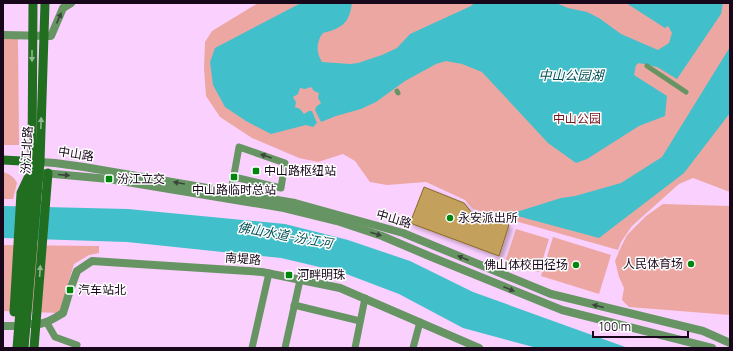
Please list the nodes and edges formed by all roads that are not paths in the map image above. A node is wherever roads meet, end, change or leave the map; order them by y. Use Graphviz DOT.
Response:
graph roads {
  1 [pos="33,3"];
  2 [pos="45,3"];
  3 [pos="71,3"];
  4 [pos="3,35"];
  5 [pos="647,66"];
  6 [pos="686,92"];
  7 [pos="3,160"];
  8 [pos="40,162"];
  9 [pos="39,173"];
  10 [pos="234,177"];
  11 [pos="230,196"];
  12 [pos="268,273"];
  13 [pos="300,280"];
  14 [pos="21,297"];
  15 [pos="365,298"];
  16 [pos="294,305"];
  17 [pos="360,321"];
  18 [pos="420,322"];
  19 [pos="47,323"];
  20 [pos="24,325"];
  21 [pos="3,326"];
  22 [pos="730,343"];
  23 [pos="77,345"];
  24 [pos="11,348"];
  25 [pos="17,348"];
  26 [pos="24,348"];
  27 [pos="34,348"];
  28 [pos="252,348"];
  29 [pos="284,348"];
  30 [pos="354,348"];
  31 [pos="414,348"];
  32 [pos="479,348"];
  33 [pos="712,348"];
  1 -- 8 [label="main road, 汾江北路, one-way, bridge"];
  8 -- 2 [label="main road, 汾江北路, one-way, bridge"];
  4 -- 3 [label="street, one-way"];
  5 -- 6 [label="street"];
  7 -- 8 [label="main road"];
  8 -- 9 [label="main road, 汾江北路"];
  8 -- 9 [label="street"];
  11 -- 8 [label="street, 中山路, one-way"];
  9 -- 11 [label="street, 中山路, one-way"];
  9 -- 14 [label="main road, 汾江北路"];
  9 -- 14 [label="main road"];
  20 -- 9 [label="main road, one-way"];
  10 -- 10 [label="street, one-way"];
  10 -- 11 [label="street"];
  22 -- 11 [label="street, 中山路, one-way"];
  11 -- 33 [label="street, 中山路, one-way"];
  12 -- 13 [label="street, 南堤路"];
  12 -- 19 [label="street, 南堤路"];
  12 -- 28 [label="street"];
  13 -- 15 [label="street, 南堤路"];
  13 -- 16 [label="street"];
  14 -- 20 [label="main road"];
  14 -- 20 [label="main road"];
  15 -- 17 [label="street"];
  15 -- 18 [label="street, 南堤路"];
  16 -- 17 [label="street"];
  16 -- 29 [label="street"];
  17 -- 30 [label="street"];
  18 -- 31 [label="street"];
  18 -- 32 [label="street, 南堤路"];
  19 -- 20 [label="street, 南堤路"];
  19 -- 23 [label="street"];
  20 -- 21 [label="street, 南堤路"];
  20 -- 24 [label="main road"];
  20 -- 25 [label="main road"];
  20 -- 26 [label="main road"];
  20 -- 27 [label="main road"];
}
